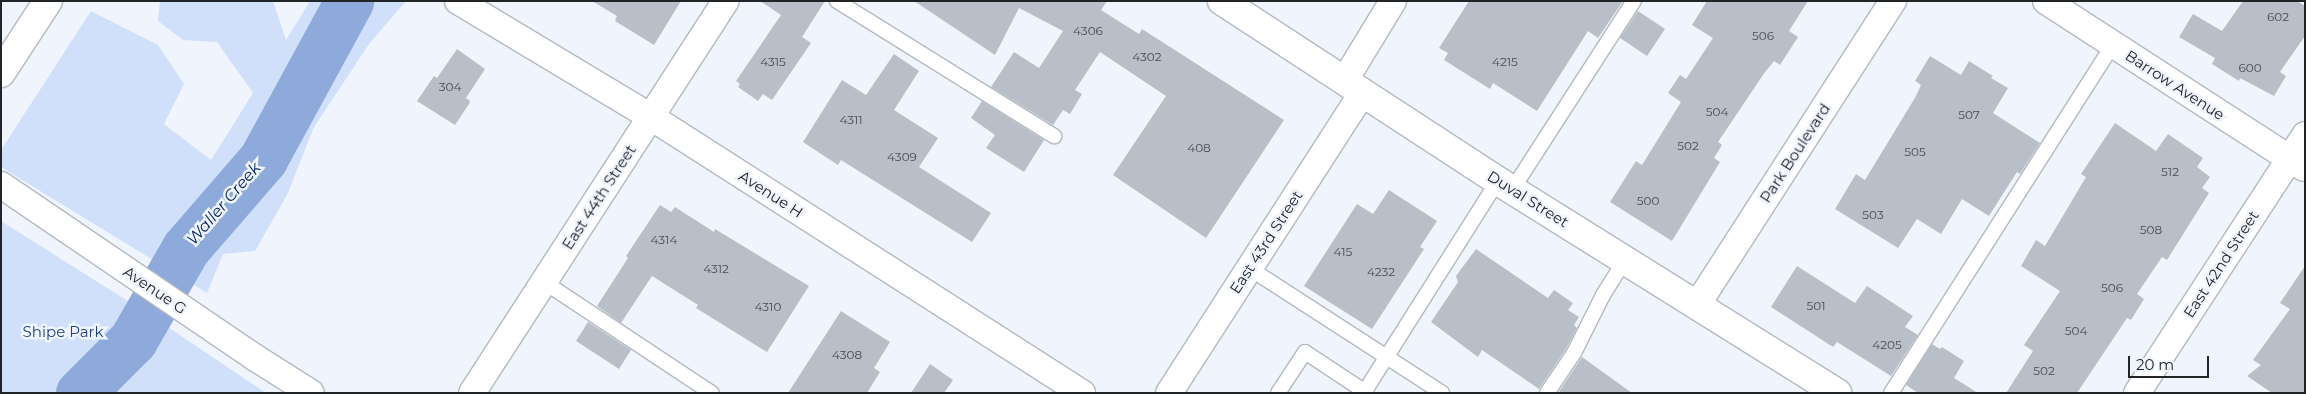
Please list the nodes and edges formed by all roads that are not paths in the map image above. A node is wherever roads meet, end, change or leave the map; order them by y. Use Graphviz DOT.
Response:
graph roads {
  1 [pos="48,1"];
  2 [pos="458,1"];
  3 [pos="726,1"];
  4 [pos="837,1"];
  5 [pos="1222,1"];
  6 [pos="1393,1"];
  7 [pos="1634,1"];
  8 [pos="1893,1"];
  9 [pos="2046,1"];
  10 [pos="2113,44"];
  11 [pos="1,73"];
  12 [pos="1354,86"];
  13 [pos="651,117"];
  14 [pos="2305,134"];
  15 [pos="1054,136"];
  16 [pos="2297,163"];
  17 [pos="1,185"];
  18 [pos="1505,185"];
  19 [pos="1625,260"];
  20 [pos="1249,268"];
  21 [pos="544,282"];
  22 [pos="1697,305"];
  23 [pos="1386,357"];
  24 [pos="1366,392"];
  25 [pos="311,393"];
  26 [pos="472,393"];
  27 [pos="712,393"];
  28 [pos="1082,393"];
  29 [pos="1169,393"];
  30 [pos="1278,393"];
  31 [pos="1442,393"];
  32 [pos="1547,393"];
  33 [pos="1837,393"];
  34 [pos="1891,393"];
  35 [pos="2137,393"];
  1 -- 11 [label="street"];
  2 -- 13 [label="street, Avenue H"];
  3 -- 13 [label="street, East 44th Street"];
  4 -- 15 [label="lane"];
  5 -- 12 [label="street, Duval Street"];
  6 -- 12 [label="street, East 43rd Street"];
  7 -- 18 [label="lane"];
  8 -- 22 [label="street, Park Boulevard"];
  9 -- 10 [label="street, Barrow Avenue"];
  10 -- 16 [label="street, Barrow Avenue"];
  10 -- 34 [label="lane"];
  12 -- 18 [label="street, Duval Street"];
  12 -- 20 [label="street, East 43rd Street"];
  13 -- 21 [label="street, East 44th Street"];
  13 -- 28 [label="street, Avenue H"];
  14 -- 16 [label="street, East 42nd Street"];
  16 -- 35 [label="street, East 42nd Street"];
  17 -- 25 [label="street, Avenue G"];
  18 -- 19 [label="street, Duval Street"];
  18 -- 23 [label="lane"];
  19 -- 22 [label="street, Duval Street"];
  19 -- 32 [label="lane"];
  20 -- 23 [label="lane"];
  20 -- 29 [label="street, East 43rd Street"];
  21 -- 26 [label="street, East 44th Street"];
  21 -- 27 [label="lane"];
  22 -- 33 [label="street, Duval Street"];
  23 -- 24 [label="lane"];
  23 -- 31 [label="lane"];
  24 -- 30 [label="lane"];
}
